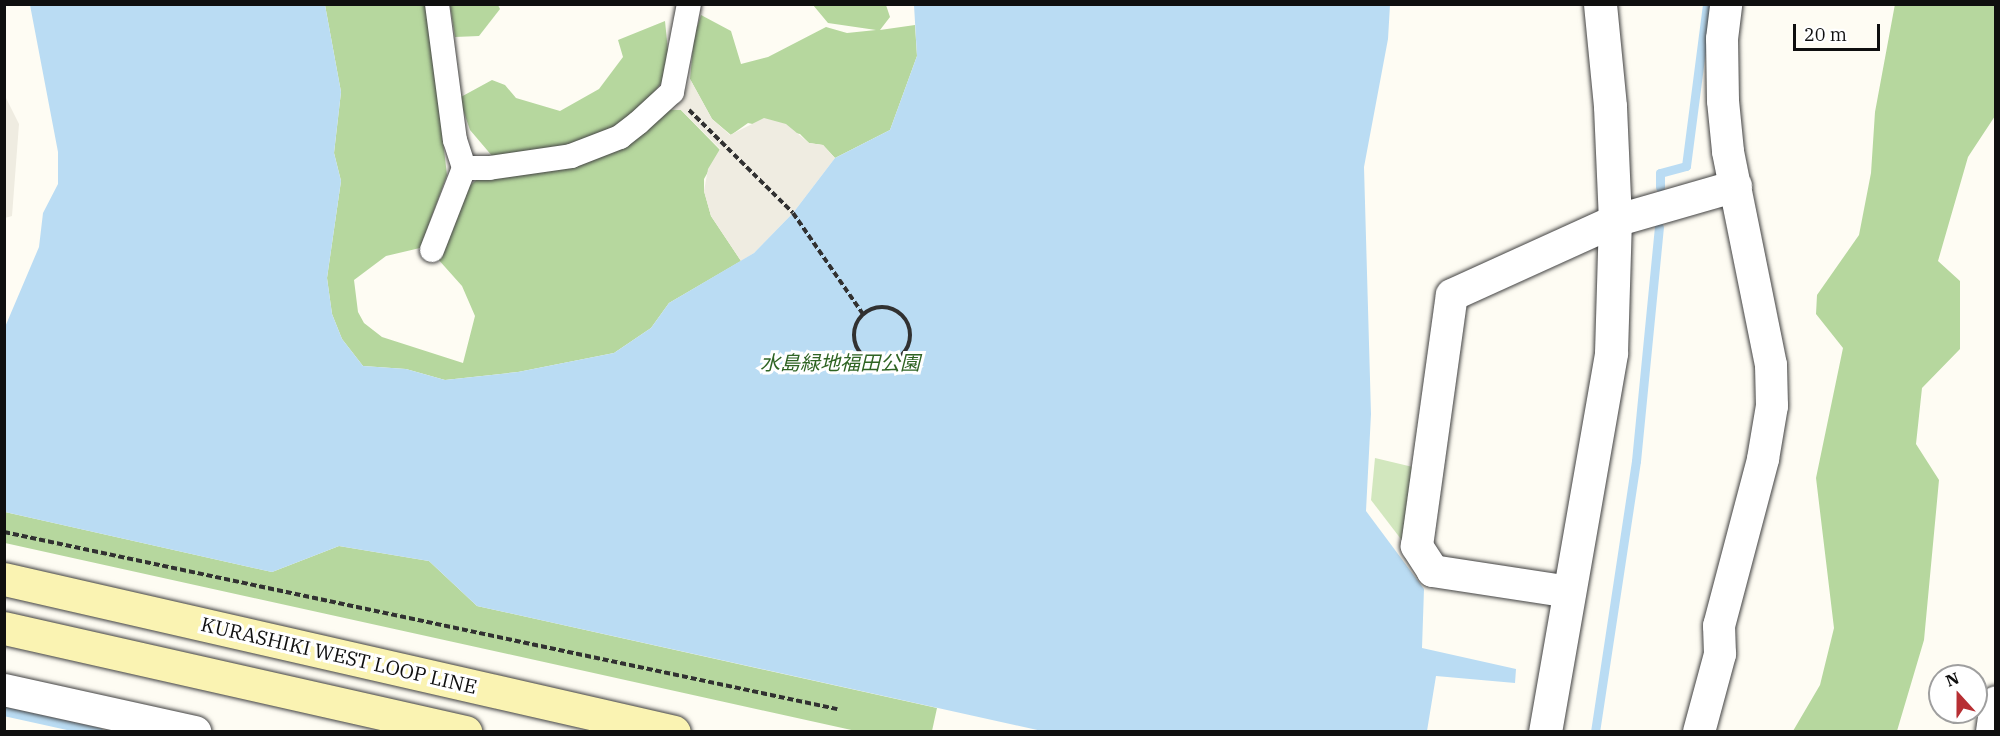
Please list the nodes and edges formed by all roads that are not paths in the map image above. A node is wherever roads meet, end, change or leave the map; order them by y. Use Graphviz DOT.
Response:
graph roads {
  1 [pos="437,4"];
  2 [pos="689,4"];
  3 [pos="1600,4"];
  4 [pos="1726,4"];
  5 [pos="464,168"];
  6 [pos="1736,186"];
  7 [pos="1615,221"];
  8 [pos="432,250"];
  9 [pos="4,579"];
  10 [pos="1570,592"];
  11 [pos="4,628"];
  12 [pos="4,690"];
  13 [pos="1995,702"];
  14 [pos="195,732"];
  15 [pos="465,732"];
  16 [pos="675,732"];
  17 [pos="1545,732"];
  18 [pos="1699,732"];
  19 [pos="1992,732"];
  1 -- 5 [label="street"];
  2 -- 5 [label="street"];
  3 -- 7 [label="street"];
  4 -- 6 [label="street"];
  5 -- 8 [label="street"];
  6 -- 7 [label="street"];
  6 -- 18 [label="street"];
  7 -- 10 [label="street"];
  7 -- 10 [label="street"];
  9 -- 16 [label="main road, KURASHIKI WEST LOOP LINE"];
  10 -- 17 [label="street"];
  11 -- 15 [label="main road"];
  12 -- 14 [label="street"];
  13 -- 19 [label="street"];
}
